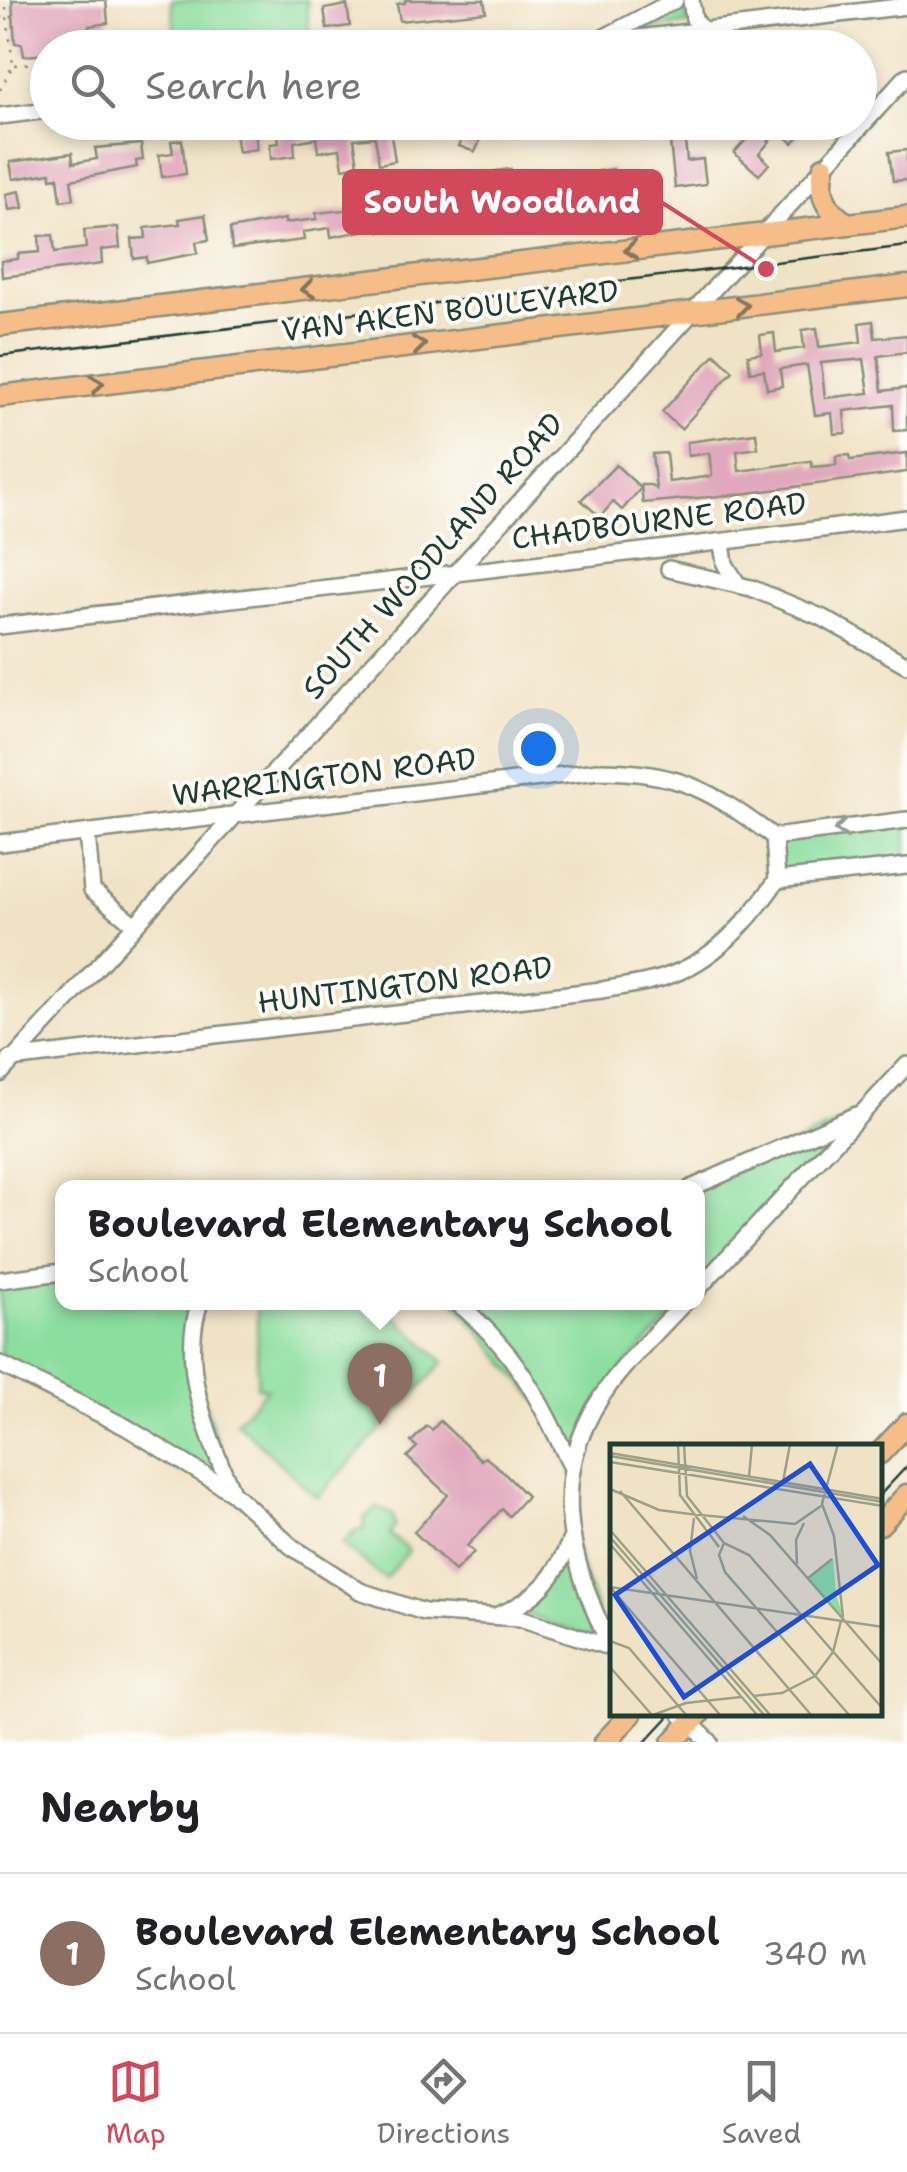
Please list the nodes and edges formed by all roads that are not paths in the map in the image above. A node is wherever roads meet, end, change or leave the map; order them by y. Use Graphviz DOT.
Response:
graph roads {
  1 [pos="675,0"];
  2 [pos="691,0"];
  3 [pos="907,6"];
  4 [pos="701,28"];
  5 [pos="618,30"];
  6 [pos="687,30"];
  7 [pos="907,76"];
  8 [pos="877,109"];
  9 [pos="30,112"];
  10 [pos="0,116"];
  11 [pos="848,140"];
  12 [pos="824,166"];
  13 [pos="907,217"];
  14 [pos="848,224"];
  15 [pos="762,234"];
  16 [pos="907,286"];
  17 [pos="693,311"];
  18 [pos="0,326"];
  19 [pos="0,396"];
  20 [pos="907,518"];
  21 [pos="722,542"];
  22 [pos="669,569"];
  23 [pos="456,571"];
  24 [pos="737,583"];
  25 [pos="0,626"];
  26 [pos="907,665"];
  27 [pos="236,814"];
  28 [pos="907,820"];
  29 [pos="87,833"];
  30 [pos="774,837"];
  31 [pos="0,844"];
  32 [pos="907,866"];
  33 [pos="776,880"];
  34 [pos="135,925"];
  35 [pos="7,1060"];
  36 [pos="907,1065"];
  37 [pos="0,1074"];
  38 [pos="864,1111"];
  39 [pos="705,1181"];
  40 [pos="55,1273"];
  41 [pos="0,1280"];
  42 [pos="705,1281"];
  43 [pos="198,1310"];
  44 [pos="465,1310"];
  45 [pos="678,1310"];
  46 [pos="0,1364"];
  47 [pos="907,1424"];
  48 [pos="882,1451"];
  49 [pos="570,1464"];
  50 [pos="232,1492"];
  51 [pos="906,1499"];
  52 [pos="882,1522"];
  53 [pos="571,1538"];
  54 [pos="495,1616"];
  55 [pos="610,1645"];
  56 [pos="610,1647"];
  57 [pos="628,1717"];
  58 [pos="690,1717"];
  59 [pos="605,1742"];
  60 [pos="673,1742"];
  61 [pos="710,1742"];
  1 -- 5 [label="street"];
  2 -- 4 [label="street"];
  3 -- 4 [label="street"];
  4 -- 6 [label="street"];
  7 -- 8 [label="street, SOUTH WOODLAND ROAD"];
  9 -- 10 [label="street"];
  11 -- 12 [label="street, SOUTH WOODLAND ROAD"];
  12 -- 14 [label="main road"];
  12 -- 15 [label="street, SOUTH WOODLAND ROAD"];
  13 -- 14 [label="main road, VAN AKEN BOULEVARD"];
  14 -- 15 [label="main road, VAN AKEN BOULEVARD"];
  15 -- 17 [label="street, SOUTH WOODLAND ROAD"];
  15 -- 18 [label="main road, VAN AKEN BOULEVARD, one-way"];
  17 -- 16 [label="main road, VAN AKEN BOULEVARD, one-way"];
  19 -- 17 [label="main road, VAN AKEN BOULEVARD, one-way"];
  17 -- 23 [label="street, SOUTH WOODLAND ROAD"];
  20 -- 21 [label="street, CHADBOURNE ROAD"];
  21 -- 23 [label="street, CHADBOURNE ROAD"];
  21 -- 24 [label="street"];
  22 -- 24 [label="street"];
  23 -- 25 [label="street, CHADBOURNE ROAD"];
  23 -- 27 [label="street, SOUTH WOODLAND ROAD"];
  24 -- 26 [label="street"];
  27 -- 29 [label="street, WARRINGTON ROAD"];
  27 -- 30 [label="street, WARRINGTON ROAD"];
  27 -- 34 [label="street, SOUTH WOODLAND ROAD"];
  28 -- 30 [label="street, one-way"];
  29 -- 31 [label="street, WARRINGTON ROAD"];
  29 -- 34 [label="street"];
  30 -- 33 [label="street"];
  32 -- 33 [label="street"];
  33 -- 35 [label="street, HUNTINGTON ROAD"];
  34 -- 35 [label="street, SOUTH WOODLAND ROAD"];
  35 -- 37 [label="street, SOUTH WOODLAND ROAD"];
  36 -- 38 [label="street"];
  38 -- 39 [label="street"];
  38 -- 42 [label="street"];
  40 -- 41 [label="street"];
  43 -- 50 [label="street"];
  44 -- 49 [label="street"];
  45 -- 49 [label="street"];
  46 -- 50 [label="street"];
  47 -- 48 [label="main road"];
  49 -- 53 [label="street"];
  50 -- 54 [label="street"];
  51 -- 52 [label="main road"];
  53 -- 54 [label="street"];
  53 -- 55 [label="street"];
  54 -- 56 [label="street"];
  57 -- 59 [label="main road"];
  58 -- 60 [label="main road"];
  58 -- 61 [label="street"];
}
